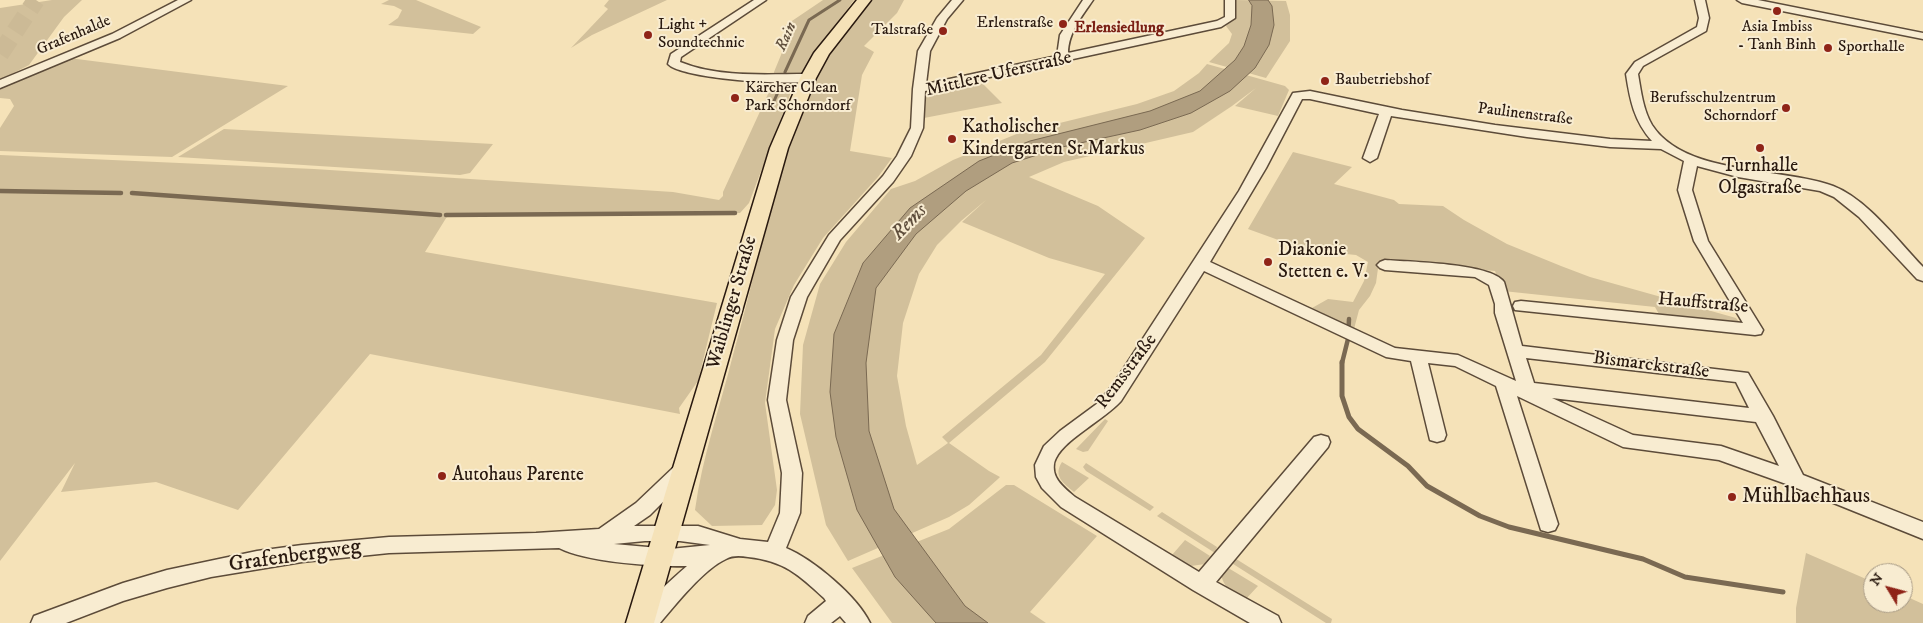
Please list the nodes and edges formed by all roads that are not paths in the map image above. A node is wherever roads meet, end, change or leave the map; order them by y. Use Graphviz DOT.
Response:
graph roads {
  1 [pos="186,0"];
  2 [pos="761,0"];
  3 [pos="864,0"];
  4 [pos="958,0"];
  5 [pos="1088,0"];
  6 [pos="1230,0"];
  7 [pos="1700,0"];
  8 [pos="1742,0"];
  9 [pos="1923,36"];
  10 [pos="1064,59"];
  11 [pos="808,78"];
  12 [pos="0,84"];
  13 [pos="919,89"];
  14 [pos="1302,94"];
  15 [pos="1386,112"];
  16 [pos="1661,145"];
  17 [pos="1370,158"];
  18 [pos="1691,160"];
  19 [pos="1200,264"];
  20 [pos="1385,265"];
  21 [pos="1923,276"];
  22 [pos="1521,306"];
  23 [pos="1516,351"];
  24 [pos="1418,356"];
  25 [pos="1504,383"];
  26 [pos="1528,392"];
  27 [pos="1764,416"];
  28 [pos="1437,435"];
  29 [pos="1321,442"];
  30 [pos="685,469"];
  31 [pos="1796,480"];
  32 [pos="1548,524"];
  33 [pos="1923,531"];
  34 [pos="603,537"];
  35 [pos="556,540"];
  36 [pos="663,545"];
  37 [pos="738,546"];
  38 [pos="774,552"];
  39 [pos="1201,584"];
  40 [pos="841,601"];
  41 [pos="42,623"];
  42 [pos="640,623"];
  43 [pos="647,623"];
  44 [pos="816,623"];
  45 [pos="859,623"];
  46 [pos="1270,623"];
  1 -- 12 [label="street, Grafenhalde"];
  2 -- 11 [label="street"];
  3 -- 11 [label="main road, Waiblinger Straße"];
  4 -- 13 [label="street"];
  5 -- 10 [label="street"];
  6 -- 10 [label="street, Mittlere Uferstraße"];
  7 -- 16 [label="street"];
  8 -- 9 [label="street"];
  10 -- 13 [label="street, Mittlere Uferstraße"];
  11 -- 30 [label="main road, Waiblinger Straße"];
  13 -- 38 [label="street, Mittlere Uferstraße"];
  14 -- 15 [label="street, Paulinenstraße"];
  14 -- 19 [label="street, Remsstraße"];
  15 -- 16 [label="street, Paulinenstraße"];
  15 -- 17 [label="street"];
  16 -- 18 [label="street"];
  18 -- 21 [label="street"];
  18 -- 22 [label="street, Hauffstraße"];
  19 -- 24 [label="street, Bismarckstraße"];
  19 -- 39 [label="street, Remsstraße"];
  20 -- 23 [label="street"];
  23 -- 26 [label="street"];
  23 -- 27 [label="street, Bismarckstraße"];
  24 -- 25 [label="street, Bismarckstraße"];
  24 -- 28 [label="street"];
  25 -- 26 [label="street, Bismarckstraße"];
  25 -- 32 [label="street"];
  26 -- 27 [label="street, Bismarckstraße"];
  26 -- 31 [label="street, Bismarckstraße"];
  27 -- 31 [label="street, Bismarckstraße"];
  29 -- 39 [label="street"];
  30 -- 34 [label="street"];
  30 -- 36 [label="main road, Waiblinger Straße"];
  31 -- 33 [label="street, Bismarckstraße"];
  34 -- 35 [label="street, Grafenbergweg"];
  34 -- 36 [label="street, Grafenbergweg"];
  35 -- 36 [label="street, Grafenbergweg"];
  35 -- 41 [label="street, Grafenbergweg"];
  36 -- 37 [label="street"];
  36 -- 42 [label="main road, Waiblinger Straße"];
  37 -- 38 [label="street"];
  37 -- 43 [label="street"];
  38 -- 40 [label="street"];
  39 -- 46 [label="street, Remsstraße"];
  40 -- 44 [label="street"];
  40 -- 45 [label="street"];
}
